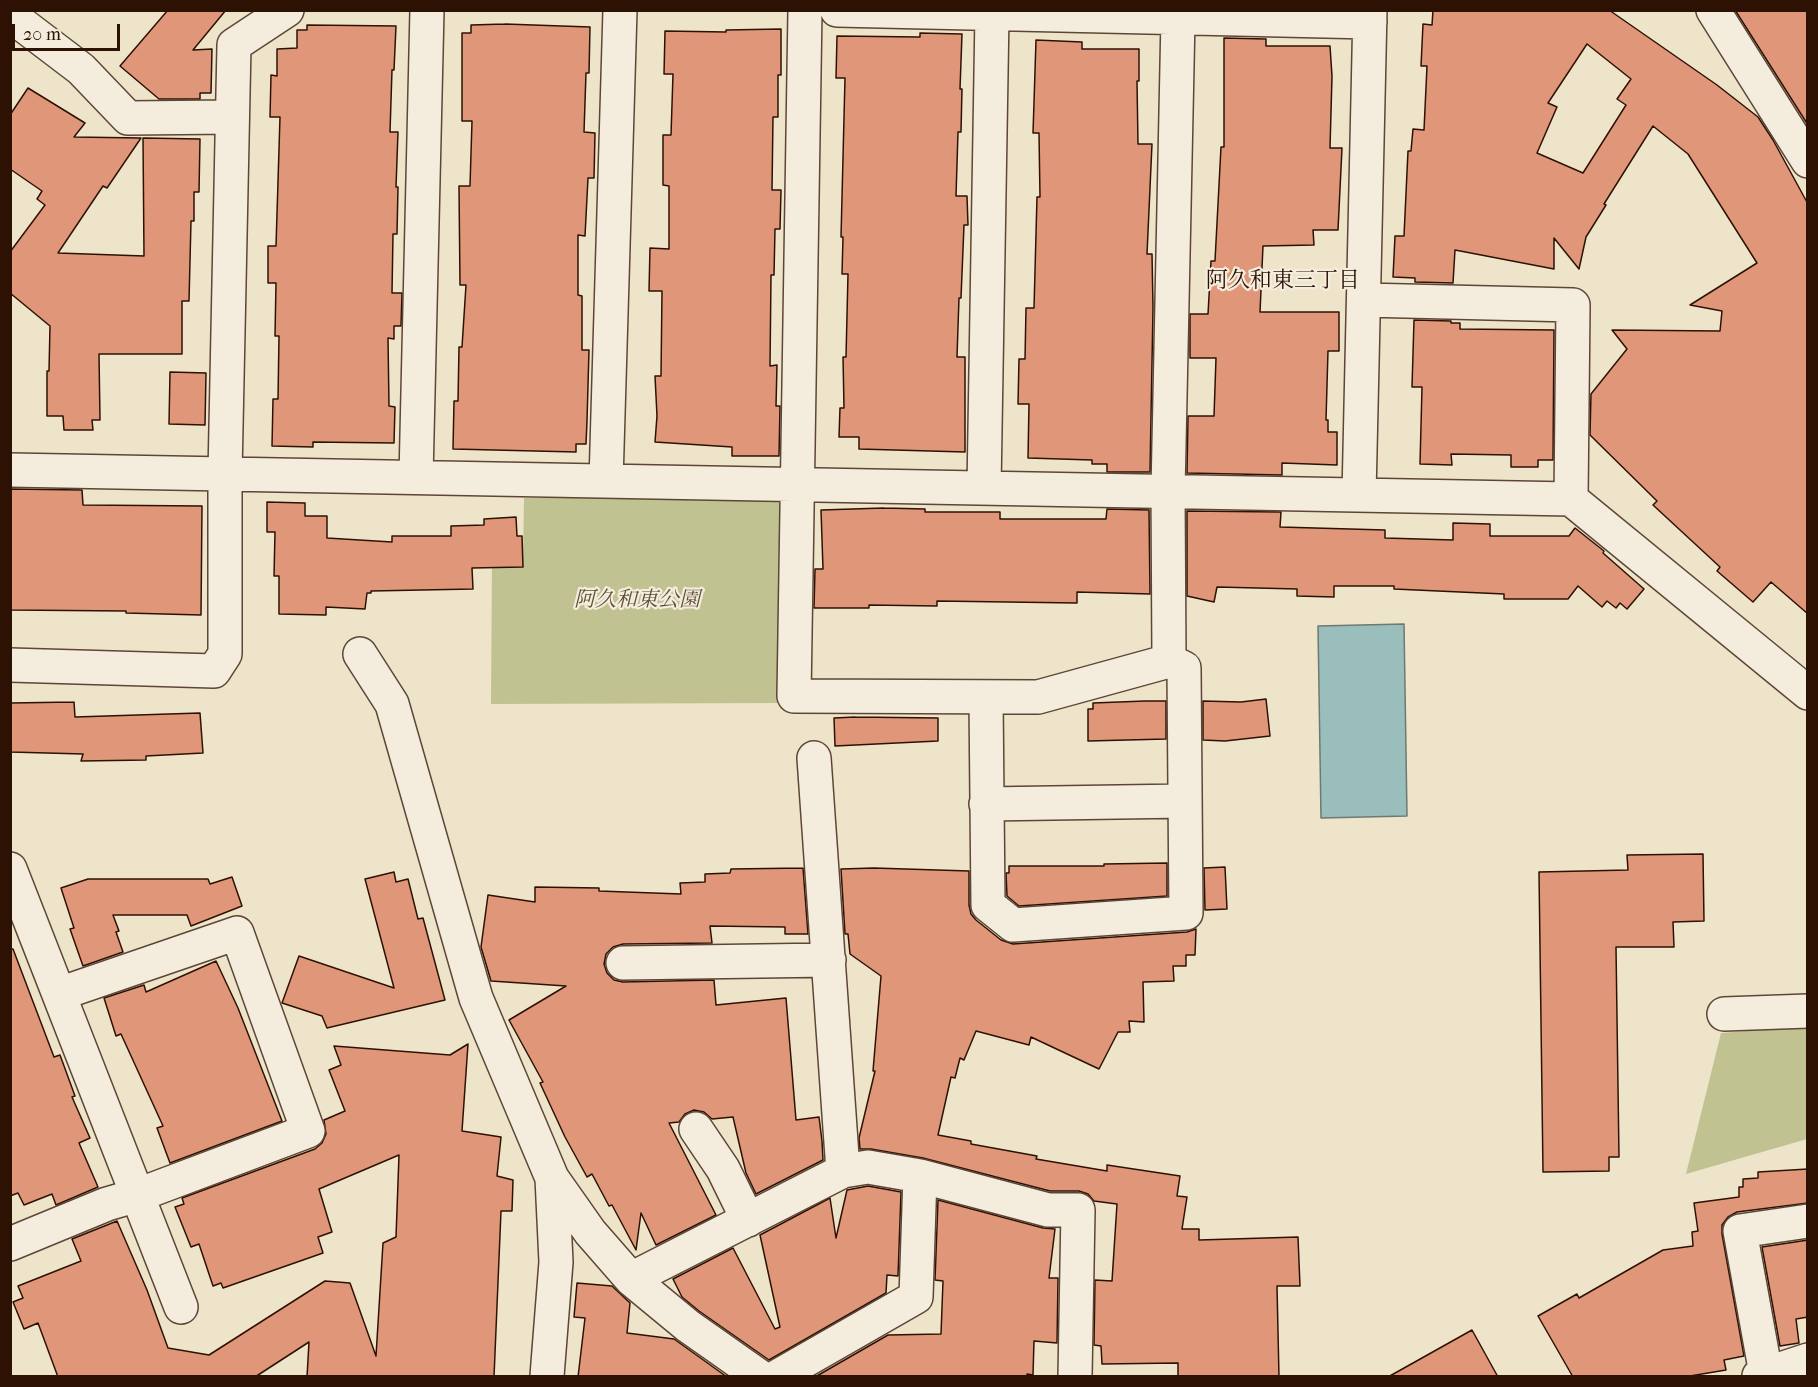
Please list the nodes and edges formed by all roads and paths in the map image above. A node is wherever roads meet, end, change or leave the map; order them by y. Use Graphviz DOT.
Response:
graph roads {
  1 [pos="287,10"];
  2 [pos="427,10"];
  3 [pos="620,10"];
  4 [pos="806,10"];
  5 [pos="837,10"];
  6 [pos="1713,10"];
  7 [pos="992,14"];
  8 [pos="10,15"];
  9 [pos="1370,16"];
  10 [pos="1178,18"];
  11 [pos="232,117"];
  12 [pos="1808,161"];
  13 [pos="1364,300"];
  14 [pos="10,470"];
  15 [pos="225,474"];
  16 [pos="416,477"];
  17 [pos="606,481"];
  18 [pos="797,485"];
  19 [pos="984,488"];
  20 [pos="1168,491"];
  21 [pos="1359,495"];
  22 [pos="1571,499"];
  23 [pos="360,654"];
  24 [pos="1169,661"];
  25 [pos="10,665"];
  26 [pos="1808,693"];
  27 [pos="986,698"];
  28 [pos="814,758"];
  29 [pos="1185,801"];
  30 [pos="986,804"];
  31 [pos="10,869"];
  32 [pos="829,960"];
  33 [pos="623,963"];
  34 [pos="59,994"];
  35 [pos="1808,1011"];
  36 [pos="1724,1014"];
  37 [pos="696,1129"];
  38 [pos="843,1171"];
  39 [pos="920,1176"];
  40 [pos="552,1178"];
  41 [pos="138,1195"];
  42 [pos="748,1220"];
  43 [pos="1808,1221"];
  44 [pos="10,1244"];
  45 [pos="631,1279"];
  46 [pos="182,1307"];
  47 [pos="1808,1360"];
  48 [pos="1763,1375"];
  49 [pos="547,1377"];
  50 [pos="759,1377"];
  51 [pos="778,1377"];
  52 [pos="1075,1377"];
  1 -- 11 [label="street"];
  2 -- 16 [label="street"];
  3 -- 17 [label="street"];
  4 -- 18 [label="street"];
  5 -- 7 [label="street"];
  6 -- 12 [label="street"];
  7 -- 10 [label="street"];
  7 -- 19 [label="street"];
  8 -- 11 [label="street"];
  9 -- 10 [label="street"];
  9 -- 13 [label="street"];
  10 -- 20 [label="street"];
  11 -- 15 [label="street"];
  13 -- 21 [label="street"];
  13 -- 22 [label="street"];
  14 -- 15 [label="street"];
  15 -- 16 [label="street"];
  15 -- 25 [label="street"];
  16 -- 17 [label="street"];
  17 -- 18 [label="street"];
  18 -- 19 [label="street"];
  18 -- 27 [label="street"];
  19 -- 20 [label="street"];
  20 -- 21 [label="street"];
  20 -- 24 [label="street"];
  21 -- 22 [label="street"];
  22 -- 26 [label="street"];
  23 -- 40 [label="street"];
  24 -- 27 [label="street"];
  24 -- 29 [label="street"];
  27 -- 30 [label="street"];
  28 -- 32 [label="street"];
  29 -- 30 [label="street"];
  29 -- 30 [label="street"];
  31 -- 34 [label="street"];
  32 -- 33 [label="street"];
  32 -- 38 [label="street"];
  34 -- 41 [label="street"];
  34 -- 41 [label="street"];
  35 -- 36 [label="street"];
  37 -- 42 [label="street"];
  38 -- 39 [label="street"];
  38 -- 42 [label="street"];
  39 -- 51 [label="street"];
  39 -- 52 [label="street"];
  40 -- 45 [label="street"];
  40 -- 49 [label="street"];
  41 -- 44 [label="street"];
  41 -- 46 [label="street"];
  42 -- 45 [label="street"];
  43 -- 48 [label="street"];
  45 -- 50 [label="street"];
  47 -- 48 [label="street"];
}
